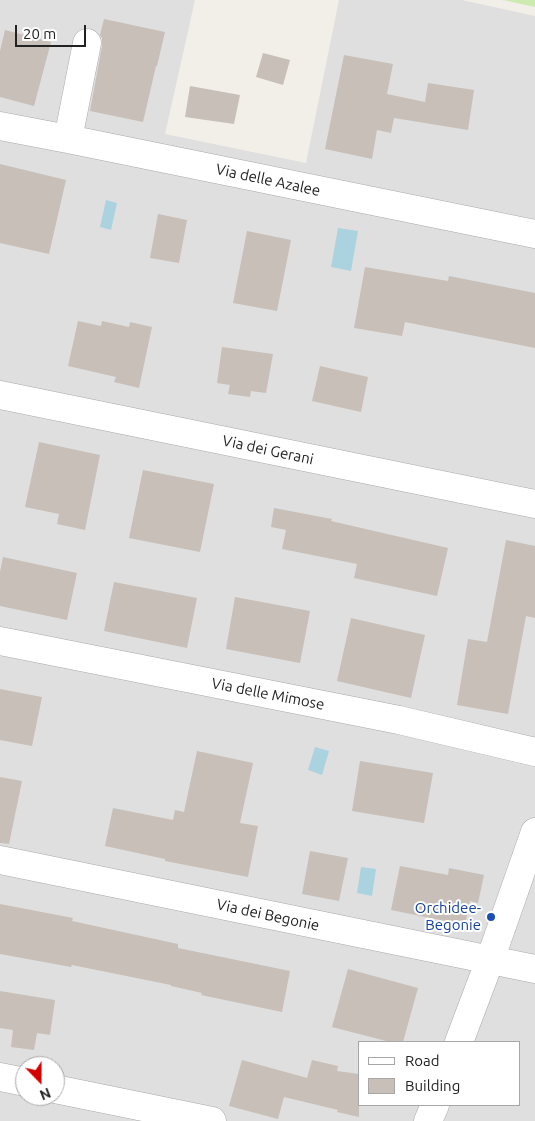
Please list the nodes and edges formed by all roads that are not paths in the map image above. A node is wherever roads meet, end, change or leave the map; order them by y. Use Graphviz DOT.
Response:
graph roads {
  1 [pos="87,42"];
  2 [pos="0,126"];
  3 [pos="68,139"];
  4 [pos="535,234"];
  5 [pos="0,395"];
  6 [pos="535,504"];
  7 [pos="0,641"];
  8 [pos="535,752"];
  9 [pos="535,832"];
  10 [pos="0,860"];
  11 [pos="490,960"];
  12 [pos="535,969"];
  13 [pos="459,1041"];
  14 [pos="0,1077"];
  15 [pos="15,1080"];
  16 [pos="65,1091"];
  17 [pos="435,1106"];
  18 [pos="212,1121"];
  19 [pos="428,1121"];
  1 -- 3 [label="street"];
  2 -- 3 [label="street, Via delle Azalee"];
  3 -- 4 [label="street, Via delle Azalee"];
  5 -- 6 [label="street, Via dei Gerani"];
  7 -- 8 [label="street, Via delle Mimose"];
  9 -- 11 [label="street"];
  10 -- 11 [label="street, Via dei Begonie"];
  11 -- 12 [label="street, Via dei Begonie"];
  11 -- 13 [label="street"];
  14 -- 15 [label="street"];
  16 -- 18 [label="street"];
  17 -- 19 [label="street"];
}
